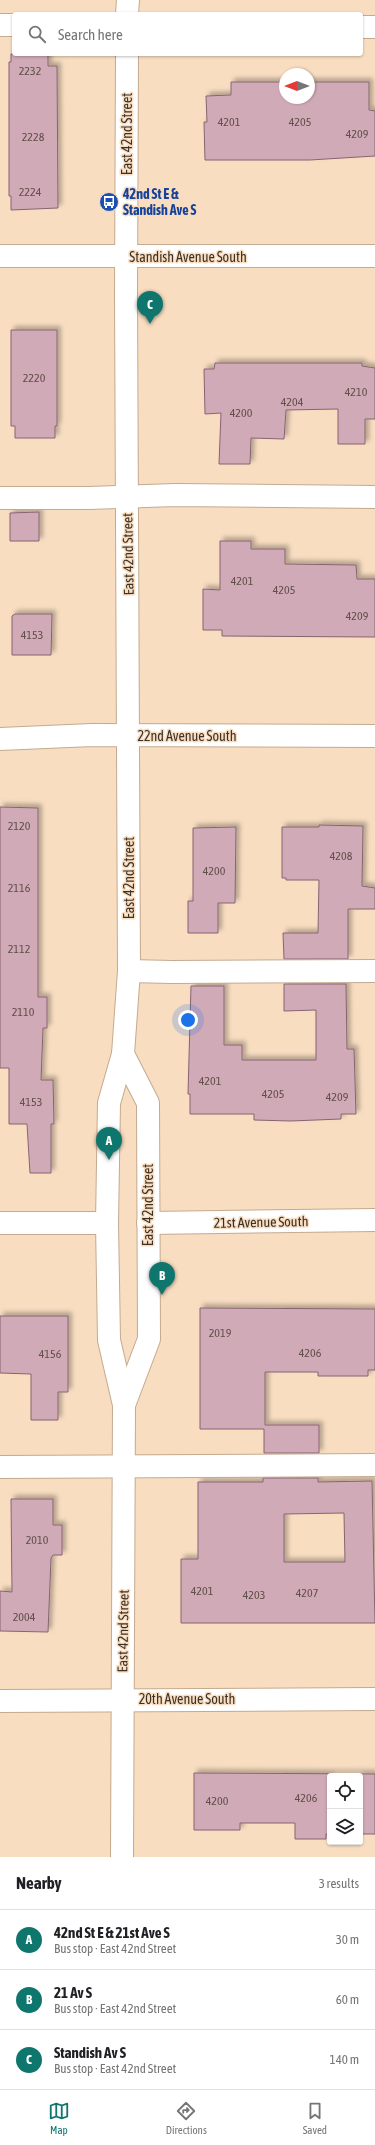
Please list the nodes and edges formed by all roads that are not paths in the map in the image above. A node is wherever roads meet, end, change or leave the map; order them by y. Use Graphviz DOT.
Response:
graph roads {
  1 [pos="128,0"];
  2 [pos="127,12"];
  3 [pos="0,25"];
  4 [pos="12,25"];
  5 [pos="363,27"];
  6 [pos="375,27"];
  7 [pos="127,56"];
  8 [pos="0,256"];
  9 [pos="126,256"];
  10 [pos="375,256"];
  11 [pos="127,497"];
  12 [pos="375,497"];
  13 [pos="0,498"];
  14 [pos="130,736"];
  15 [pos="375,736"];
  16 [pos="0,739"];
  17 [pos="130,971"];
  18 [pos="375,971"];
  19 [pos="123,1054"];
  20 [pos="375,1220"];
  21 [pos="0,1223"];
  22 [pos="107,1223"];
  23 [pos="148,1223"];
  24 [pos="124,1405"];
  25 [pos="375,1465"];
  26 [pos="125,1467"];
  27 [pos="0,1468"];
  28 [pos="375,1699"];
  29 [pos="122,1700"];
  30 [pos="0,1701"];
  31 [pos="122,1857"];
  1 -- 2 [label="street"];
  3 -- 4 [label="street"];
  5 -- 6 [label="street"];
  7 -- 9 [label="street, East 42nd Street"];
  8 -- 9 [label="street, Standish Avenue South"];
  9 -- 10 [label="street, Standish Avenue South"];
  9 -- 11 [label="street, East 42nd Street"];
  11 -- 12 [label="street"];
  11 -- 13 [label="street"];
  11 -- 14 [label="street, East 42nd Street"];
  14 -- 15 [label="street, 22nd Avenue South"];
  14 -- 16 [label="street, 22nd Avenue South"];
  14 -- 17 [label="street, East 42nd Street"];
  17 -- 18 [label="street"];
  17 -- 19 [label="street, East 42nd Street"];
  19 -- 22 [label="street, East 42nd Street"];
  19 -- 23 [label="street, East 42nd Street"];
  20 -- 23 [label="street, 21st Avenue South"];
  21 -- 22 [label="street"];
  22 -- 24 [label="street, East 42nd Street"];
  23 -- 24 [label="street, East 42nd Street"];
  24 -- 26 [label="street, East 42nd Street"];
  25 -- 26 [label="street"];
  26 -- 27 [label="street"];
  26 -- 29 [label="street, East 42nd Street"];
  28 -- 29 [label="street, 20th Avenue South"];
  29 -- 30 [label="street, 20th Avenue South"];
  29 -- 31 [label="street, East 42nd Street"];
}
